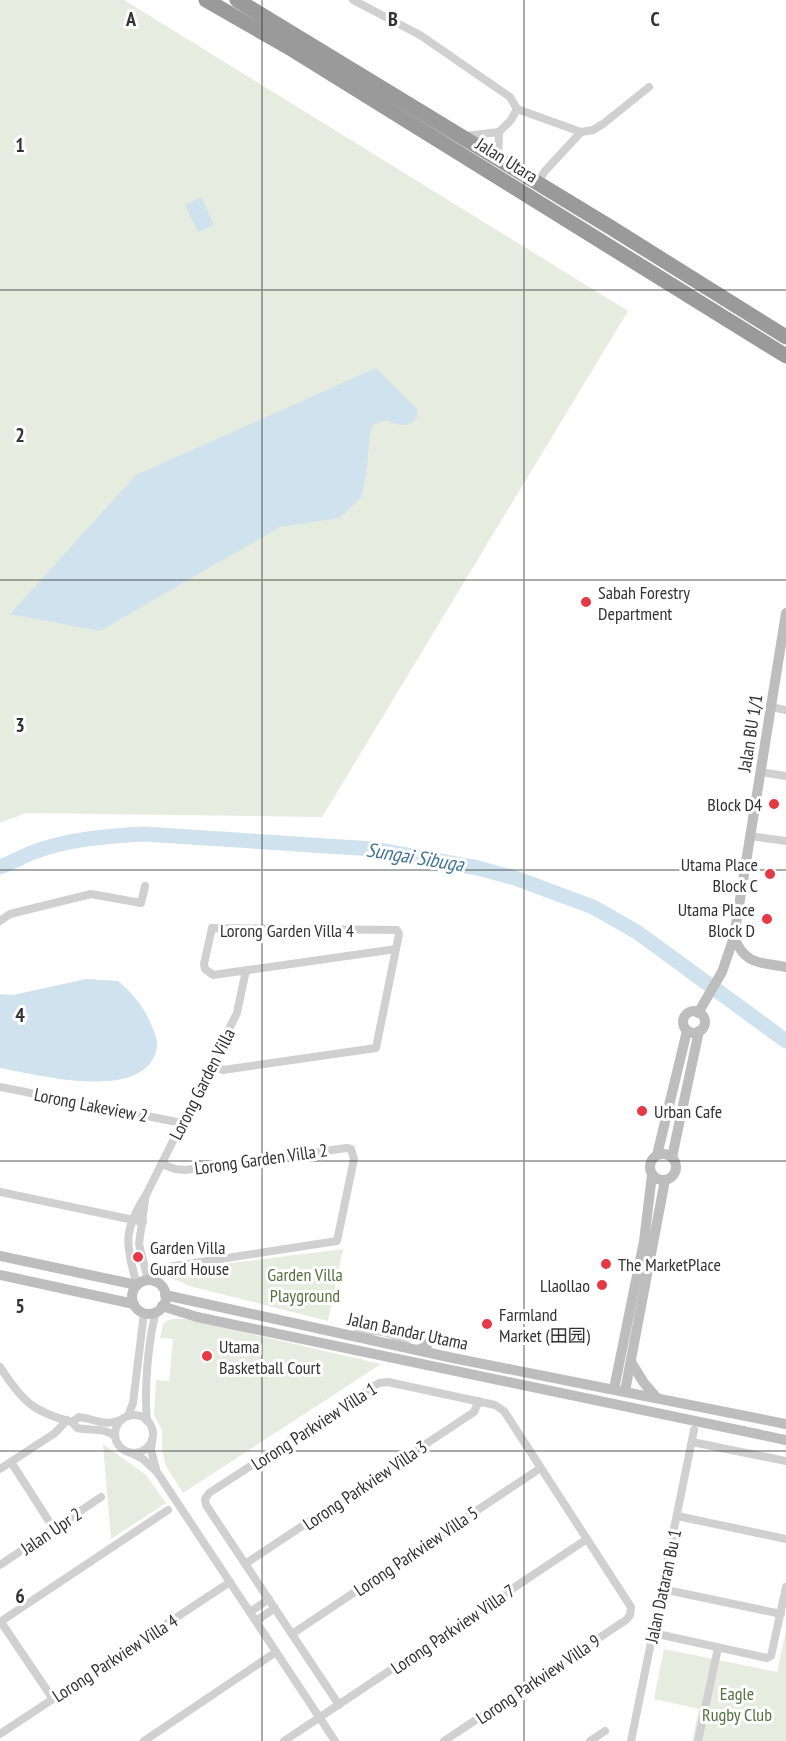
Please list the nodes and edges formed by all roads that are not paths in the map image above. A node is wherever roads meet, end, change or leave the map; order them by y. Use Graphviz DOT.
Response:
graph roads {
  1 [pos="206,0"];
  2 [pos="237,0"];
  3 [pos="353,0"];
  4 [pos="649,87"];
  5 [pos="517,110"];
  6 [pos="499,132"];
  7 [pos="581,132"];
  8 [pos="461,136"];
  9 [pos="498,160"];
  10 [pos="537,183"];
  11 [pos="610,227"];
  12 [pos="675,288"];
  13 [pos="786,338"];
  14 [pos="786,356"];
  15 [pos="786,613"];
  16 [pos="771,707"];
  17 [pos="786,710"];
  18 [pos="760,772"];
  19 [pos="786,776"];
  20 [pos="750,836"];
  21 [pos="786,841"];
  22 [pos="145,886"];
  23 [pos="0,921"];
  24 [pos="734,937"];
  25 [pos="396,949"];
  26 [pos="747,958"];
  27 [pos="786,967"];
  28 [pos="724,968"];
  29 [pos="246,970"];
  30 [pos="698,1013"];
  31 [pos="687,1031"];
  32 [pos="699,1031"];
  33 [pos="211,1065"];
  34 [pos="0,1087"];
  35 [pos="182,1123"];
  36 [pos="657,1155"];
  37 [pos="672,1157"];
  38 [pos="162,1164"];
  39 [pos="652,1175"];
  40 [pos="665,1180"];
  41 [pos="0,1192"];
  42 [pos="146,1195"];
  43 [pos="132,1219"];
  44 [pos="143,1222"];
  45 [pos="0,1256"];
  46 [pos="168,1267"];
  47 [pos="0,1275"];
  48 [pos="148,1280"];
  49 [pos="137,1285"];
  50 [pos="134,1304"];
  51 [pos="161,1304"];
  52 [pos="144,1313"];
  53 [pos="435,1333"];
  54 [pos="414,1350"];
  55 [pos="438,1355"];
  56 [pos="631,1362"];
  57 [pos="618,1365"];
  58 [pos="0,1367"];
  59 [pos="449,1370"];
  60 [pos="584,1382"];
  61 [pos="619,1392"];
  62 [pos="571,1395"];
  63 [pos="656,1397"];
  64 [pos="479,1401"];
  65 [pos="663,1414"];
  66 [pos="125,1418"];
  67 [pos="685,1419"];
  68 [pos="70,1421"];
  69 [pos="147,1421"];
  70 [pos="708,1423"];
  71 [pos="786,1424"];
  72 [pos="98,1425"];
  73 [pos="694,1430"];
  74 [pos="115,1436"];
  75 [pos="152,1438"];
  76 [pos="786,1440"];
  77 [pos="692,1442"];
  78 [pos="131,1453"];
  79 [pos="786,1461"];
  80 [pos="11,1462"];
  81 [pos="0,1469"];
  82 [pos="156,1469"];
  83 [pos="539,1469"];
  84 [pos="101,1497"];
  85 [pos="168,1510"];
  86 [pos="677,1516"];
  87 [pos="54,1528"];
  88 [pos="587,1539"];
  89 [pos="786,1539"];
  90 [pos="245,1564"];
  91 [pos="0,1565"];
  92 [pos="230,1582"];
  93 [pos="786,1587"];
  94 [pos="662,1589"];
  95 [pos="269,1599"];
  96 [pos="275,1608"];
  97 [pos="250,1612"];
  98 [pos="781,1614"];
  99 [pos="630,1615"];
  100 [pos="256,1621"];
  101 [pos="1,1622"];
  102 [pos="653,1633"];
  103 [pos="292,1634"];
  104 [pos="718,1648"];
  105 [pos="276,1652"];
  106 [pos="53,1699"];
  107 [pos="339,1705"];
  108 [pos="320,1718"];
  109 [pos="605,1731"];
  110 [pos="0,1734"];
  111 [pos="144,1741"];
  112 [pos="284,1741"];
  113 [pos="335,1741"];
  114 [pos="444,1741"];
  115 [pos="590,1741"];
  116 [pos="631,1741"];
  117 [pos="698,1741"];
  1 -- 12 [label="highway, Jalan Utara"];
  2 -- 8 [label="highway, Jalan Utara"];
  3 -- 5 [label="street"];
  4 -- 7 [label="street"];
  5 -- 6 [label="street"];
  5 -- 7 [label="street"];
  6 -- 8 [label="street"];
  6 -- 9 [label="street"];
  7 -- 10 [label="street"];
  8 -- 9 [label="highway, Jalan Utara"];
  9 -- 10 [label="highway, Jalan Utara"];
  10 -- 11 [label="highway, Jalan Utara"];
  11 -- 12 [label="highway"];
  11 -- 13 [label="highway, Jalan Utara"];
  12 -- 14 [label="highway, Jalan Utara"];
  15 -- 16 [label="street, Jalan BU 1/1"];
  16 -- 17 [label="street"];
  16 -- 18 [label="street, Jalan BU 1/1"];
  18 -- 19 [label="street"];
  18 -- 20 [label="street, Jalan BU 1/1"];
  20 -- 21 [label="street"];
  20 -- 24 [label="street, Jalan BU 1/1"];
  22 -- 23 [label="street"];
  24 -- 26 [label="street"];
  24 -- 28 [label="street, Jalan BU 1/1"];
  25 -- 29 [label="street, Lorong Garden Villa 4"];
  25 -- 29 [label="street, Lorong Garden Villa 4"];
  25 -- 33 [label="street"];
  26 -- 27 [label="street"];
  26 -- 28 [label="street"];
  28 -- 30 [label="street, Jalan BU 1/1"];
  29 -- 33 [label="street, Lorong Garden Villa"];
  30 -- 31 [label="street"];
  30 -- 32 [label="street"];
  31 -- 32 [label="street"];
  31 -- 36 [label="street"];
  32 -- 37 [label="street"];
  33 -- 35 [label="street, Lorong Garden Villa"];
  34 -- 35 [label="street, Lorong Lakeview 2"];
  35 -- 38 [label="street, Lorong Garden Villa"];
  36 -- 37 [label="street"];
  36 -- 39 [label="street"];
  37 -- 40 [label="street"];
  38 -- 42 [label="street, Lorong Garden Villa"];
  38 -- 46 [label="street, Lorong Garden Villa 2"];
  39 -- 40 [label="street"];
  39 -- 57 [label="street"];
  40 -- 56 [label="street"];
  41 -- 43 [label="street"];
  42 -- 43 [label="street, Lorong Garden Villa"];
  42 -- 44 [label="street, Lorong Garden Villa"];
  43 -- 44 [label="street"];
  43 -- 49 [label="street, Lorong Garden Villa"];
  44 -- 48 [label="street, Lorong Garden Villa"];
  45 -- 49 [label="street"];
  47 -- 50 [label="street"];
  48 -- 49 [label="street"];
  48 -- 51 [label="street, Jalan Bandar Utama"];
  49 -- 50 [label="street"];
  50 -- 52 [label="street"];
  51 -- 52 [label="street, Jalan Bandar Utama"];
  51 -- 54 [label="street, Jalan Bandar Utama"];
  51 -- 59 [label="street"];
  51 -- 69 [label="street"];
  52 -- 66 [label="street"];
  53 -- 54 [label="street"];
  54 -- 55 [label="street, Jalan Bandar Utama"];
  55 -- 59 [label="street"];
  55 -- 60 [label="street, Jalan Bandar Utama"];
  56 -- 61 [label="street"];
  56 -- 63 [label="street"];
  57 -- 60 [label="street"];
  57 -- 61 [label="street"];
  58 -- 68 [label="street"];
  59 -- 62 [label="street"];
  60 -- 61 [label="street, Jalan Bandar Utama"];
  61 -- 62 [label="street"];
  61 -- 63 [label="street, Jalan Bandar Utama"];
  61 -- 65 [label="street"];
  62 -- 65 [label="street"];
  63 -- 71 [label="street, Jalan Bandar Utama"];
  64 -- 83 [label="street, Lorong Parkview Villa 1"];
  64 -- 90 [label="street, Lorong Parkview Villa 3"];
  64 -- 90 [label="street, Lorong Parkview Villa 1"];
  65 -- 67 [label="street"];
  66 -- 69 [label="street"];
  66 -- 72 [label="street"];
  66 -- 74 [label="street"];
  67 -- 70 [label="street"];
  67 -- 73 [label="street"];
  68 -- 72 [label="street"];
  68 -- 80 [label="street"];
  69 -- 75 [label="street"];
  70 -- 73 [label="street"];
  70 -- 76 [label="street"];
  72 -- 74 [label="street"];
  73 -- 77 [label="street, Jalan Dataran Bu 1"];
  74 -- 78 [label="street"];
  75 -- 78 [label="street"];
  75 -- 82 [label="street"];
  77 -- 79 [label="street"];
  77 -- 86 [label="street, Jalan Dataran Bu 1"];
  78 -- 82 [label="street"];
  80 -- 81 [label="street"];
  80 -- 87 [label="street"];
  82 -- 92 [label="street"];
  83 -- 88 [label="street, Lorong Parkview Villa 1"];
  83 -- 103 [label="street, Lorong Parkview Villa 5"];
  84 -- 87 [label="street, Jalan Upr 2"];
  85 -- 101 [label="street"];
  86 -- 89 [label="street"];
  86 -- 94 [label="street, Jalan Dataran Bu 1"];
  87 -- 91 [label="street, Jalan Upr 2"];
  88 -- 99 [label="street, Lorong Parkview Villa 1"];
  88 -- 107 [label="street, Lorong Parkview Villa 7"];
  90 -- 95 [label="street, Lorong Parkview Villa 1"];
  92 -- 97 [label="street"];
  92 -- 106 [label="street, Lorong Parkview Villa 4"];
  93 -- 98 [label="street"];
  94 -- 98 [label="street"];
  94 -- 102 [label="street, Jalan Dataran Bu 1"];
  95 -- 96 [label="street, Lorong Parkview Villa 1"];
  95 -- 97 [label="street"];
  96 -- 100 [label="street"];
  96 -- 103 [label="street, Lorong Parkview Villa 1"];
  97 -- 100 [label="street"];
  98 -- 104 [label="street"];
  99 -- 114 [label="street, Lorong Parkview Villa 9"];
  100 -- 105 [label="street"];
  101 -- 106 [label="street"];
  102 -- 104 [label="street"];
  102 -- 116 [label="street, Jalan Dataran Bu 1"];
  103 -- 107 [label="street, Lorong Parkview Villa 1"];
  104 -- 117 [label="street"];
  105 -- 108 [label="street"];
  105 -- 111 [label="street"];
  106 -- 110 [label="street, Lorong Parkview Villa 4"];
  107 -- 108 [label="street, Lorong Parkview Villa 7"];
  108 -- 112 [label="street, Lorong Parkview Villa 7"];
  108 -- 113 [label="street"];
  109 -- 115 [label="street"];
}
